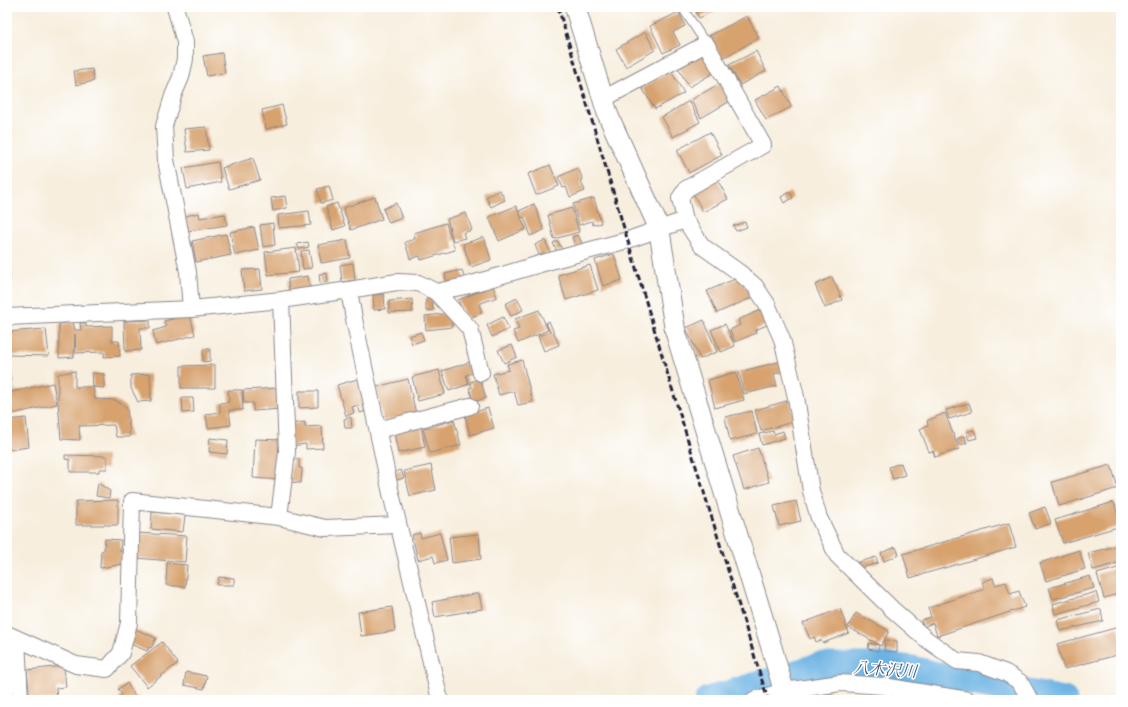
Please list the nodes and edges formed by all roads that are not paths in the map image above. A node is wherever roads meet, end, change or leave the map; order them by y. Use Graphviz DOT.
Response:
graph roads {
  1 [pos="175,7"];
  2 [pos="575,7"];
  3 [pos="682,7"];
  4 [pos="706,44"];
  5 [pos="603,99"];
  6 [pos="685,220"];
  7 [pos="660,228"];
  8 [pos="349,290"];
  9 [pos="436,292"];
  10 [pos="282,300"];
  11 [pos="191,309"];
  12 [pos="7,317"];
  13 [pos="481,374"];
  14 [pos="470,406"];
  15 [pos="378,430"];
  16 [pos="279,517"];
  17 [pos="398,525"];
  18 [pos="12,636"];
  19 [pos="784,695"];
  20 [pos="20,700"];
  21 [pos="440,700"];
  22 [pos="754,700"];
  23 [pos="968,700"];
  24 [pos="1030,700"];
  1 -- 11 [label="street"];
  2 -- 5 [label="street"];
  3 -- 4 [label="lane"];
  4 -- 5 [label="street"];
  4 -- 6 [label="street"];
  5 -- 7 [label="street"];
  6 -- 7 [label="street"];
  6 -- 24 [label="street"];
  7 -- 9 [label="street"];
  7 -- 19 [label="street"];
  8 -- 9 [label="street"];
  8 -- 10 [label="street"];
  8 -- 15 [label="street"];
  9 -- 13 [label="street"];
  10 -- 11 [label="street"];
  10 -- 16 [label="street"];
  11 -- 12 [label="street"];
  14 -- 15 [label="street"];
  15 -- 17 [label="street"];
  16 -- 17 [label="street"];
  16 -- 18 [label="street"];
  17 -- 21 [label="street"];
  18 -- 20 [label="street"];
  19 -- 22 [label="street"];
  19 -- 23 [label="street"];
}
